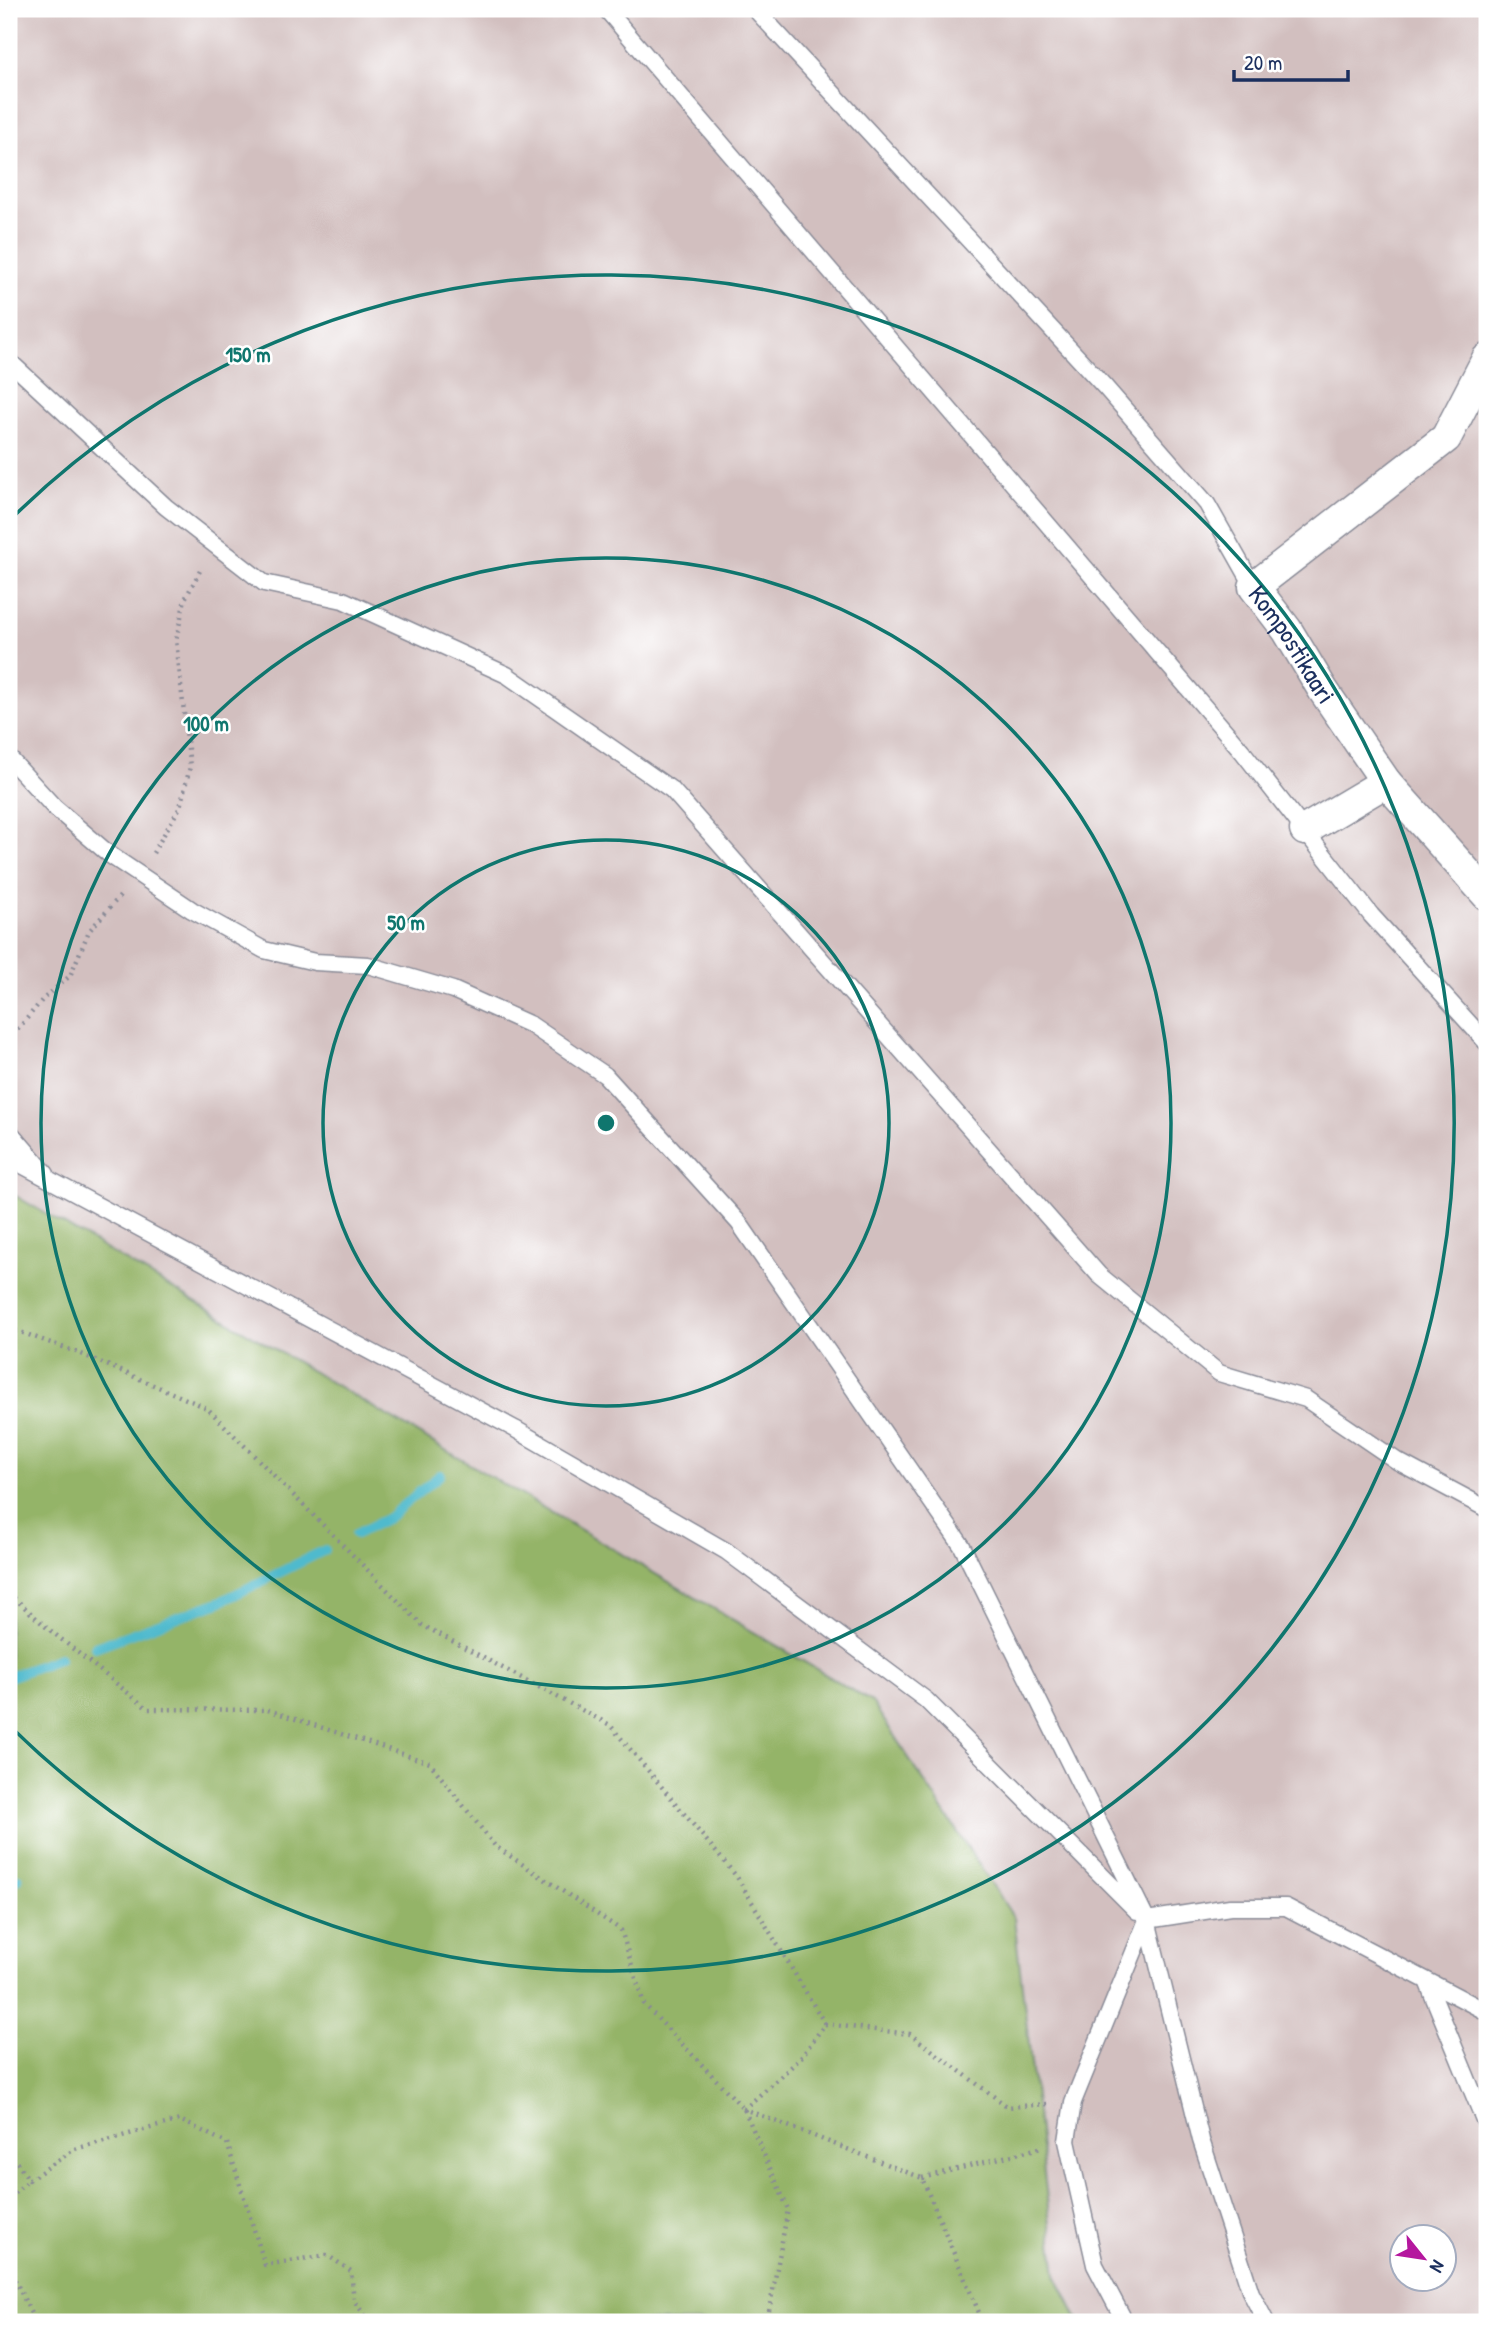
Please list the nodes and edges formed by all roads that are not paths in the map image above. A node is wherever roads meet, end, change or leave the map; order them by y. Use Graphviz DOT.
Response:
graph roads {
  1 [pos="606,9"];
  2 [pos="755,9"];
  3 [pos="1487,359"];
  4 [pos="9,361"];
  5 [pos="1254,587"];
  6 [pos="9,758"];
  7 [pos="1386,782"];
  8 [pos="1305,830"];
  9 [pos="1487,895"];
  10 [pos="1487,1043"];
  11 [pos="9,1131"];
  12 [pos="9,1158"];
  13 [pos="52,1181"];
  14 [pos="1487,1509"];
  15 [pos="1147,1920"];
  16 [pos="1427,1981"];
  17 [pos="1487,2012"];
  18 [pos="1487,2127"];
  19 [pos="1125,2322"];
  20 [pos="1266,2322"];
  1 -- 8 [label="lane"];
  2 -- 5 [label="lane"];
  3 -- 5 [label="street, Kompostikaari"];
  4 -- 14 [label="lane"];
  5 -- 7 [label="street, Kompostikaari"];
  6 -- 15 [label="lane"];
  7 -- 8 [label="street"];
  7 -- 9 [label="street, Kompostikaari"];
  8 -- 10 [label="lane"];
  11 -- 13 [label="lane"];
  12 -- 13 [label="lane"];
  13 -- 15 [label="lane"];
  15 -- 16 [label="lane"];
  15 -- 19 [label="lane"];
  15 -- 20 [label="lane"];
  16 -- 17 [label="lane"];
  16 -- 18 [label="lane"];
}
